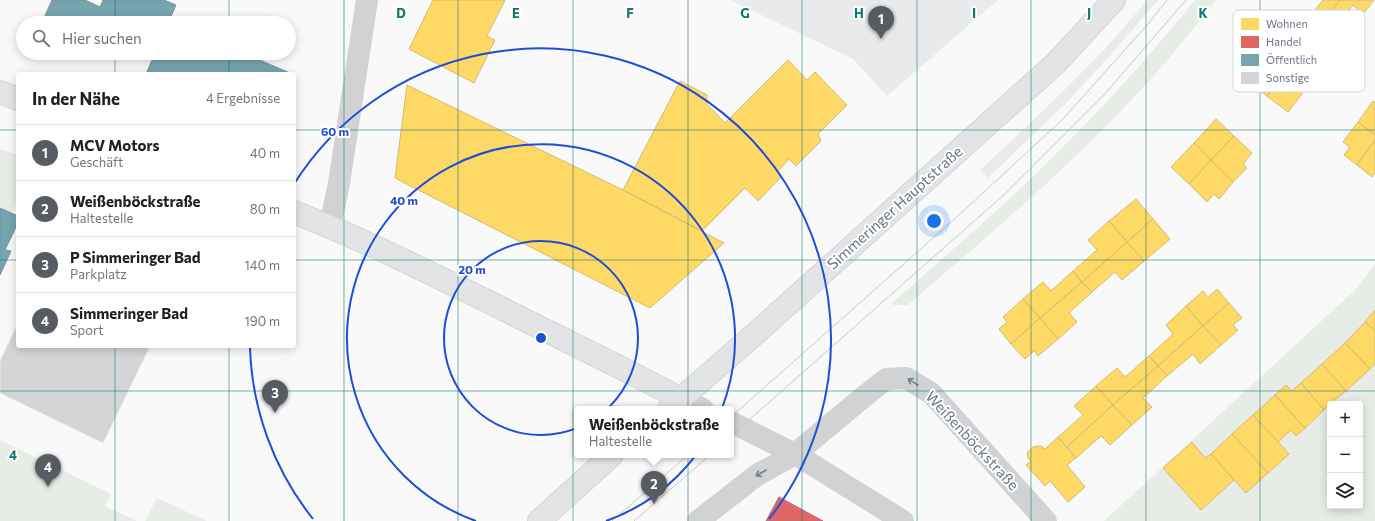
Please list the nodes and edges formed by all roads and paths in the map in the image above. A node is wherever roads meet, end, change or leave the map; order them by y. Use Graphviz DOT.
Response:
graph roads {
  1 [pos="367,0"];
  2 [pos="1114,0"];
  3 [pos="0,92"];
  4 [pos="16,98"];
  5 [pos="296,213"];
  6 [pos="330,226"];
  7 [pos="675,404"];
  8 [pos="686,406"];
  9 [pos="734,424"];
  10 [pos="795,454"];
  11 [pos="609,458"];
  12 [pos="539,521"];
  13 [pos="698,521"];
  14 [pos="903,521"];
  15 [pos="1046,521"];
  1 -- 6 [label="street"];
  2 -- 7 [label="main road, Simmeringer Hauptstraße"];
  3 -- 4 [label="main road"];
  5 -- 6 [label="main road"];
  6 -- 7 [label="main road"];
  7 -- 8 [label="street"];
  9 -- 10 [label="street"];
  10 -- 13 [label="street, one-way"];
  10 -- 14 [label="street"];
  15 -- 10 [label="street, Weißenböckstraße, one-way"];
  11 -- 12 [label="main road"];
}
